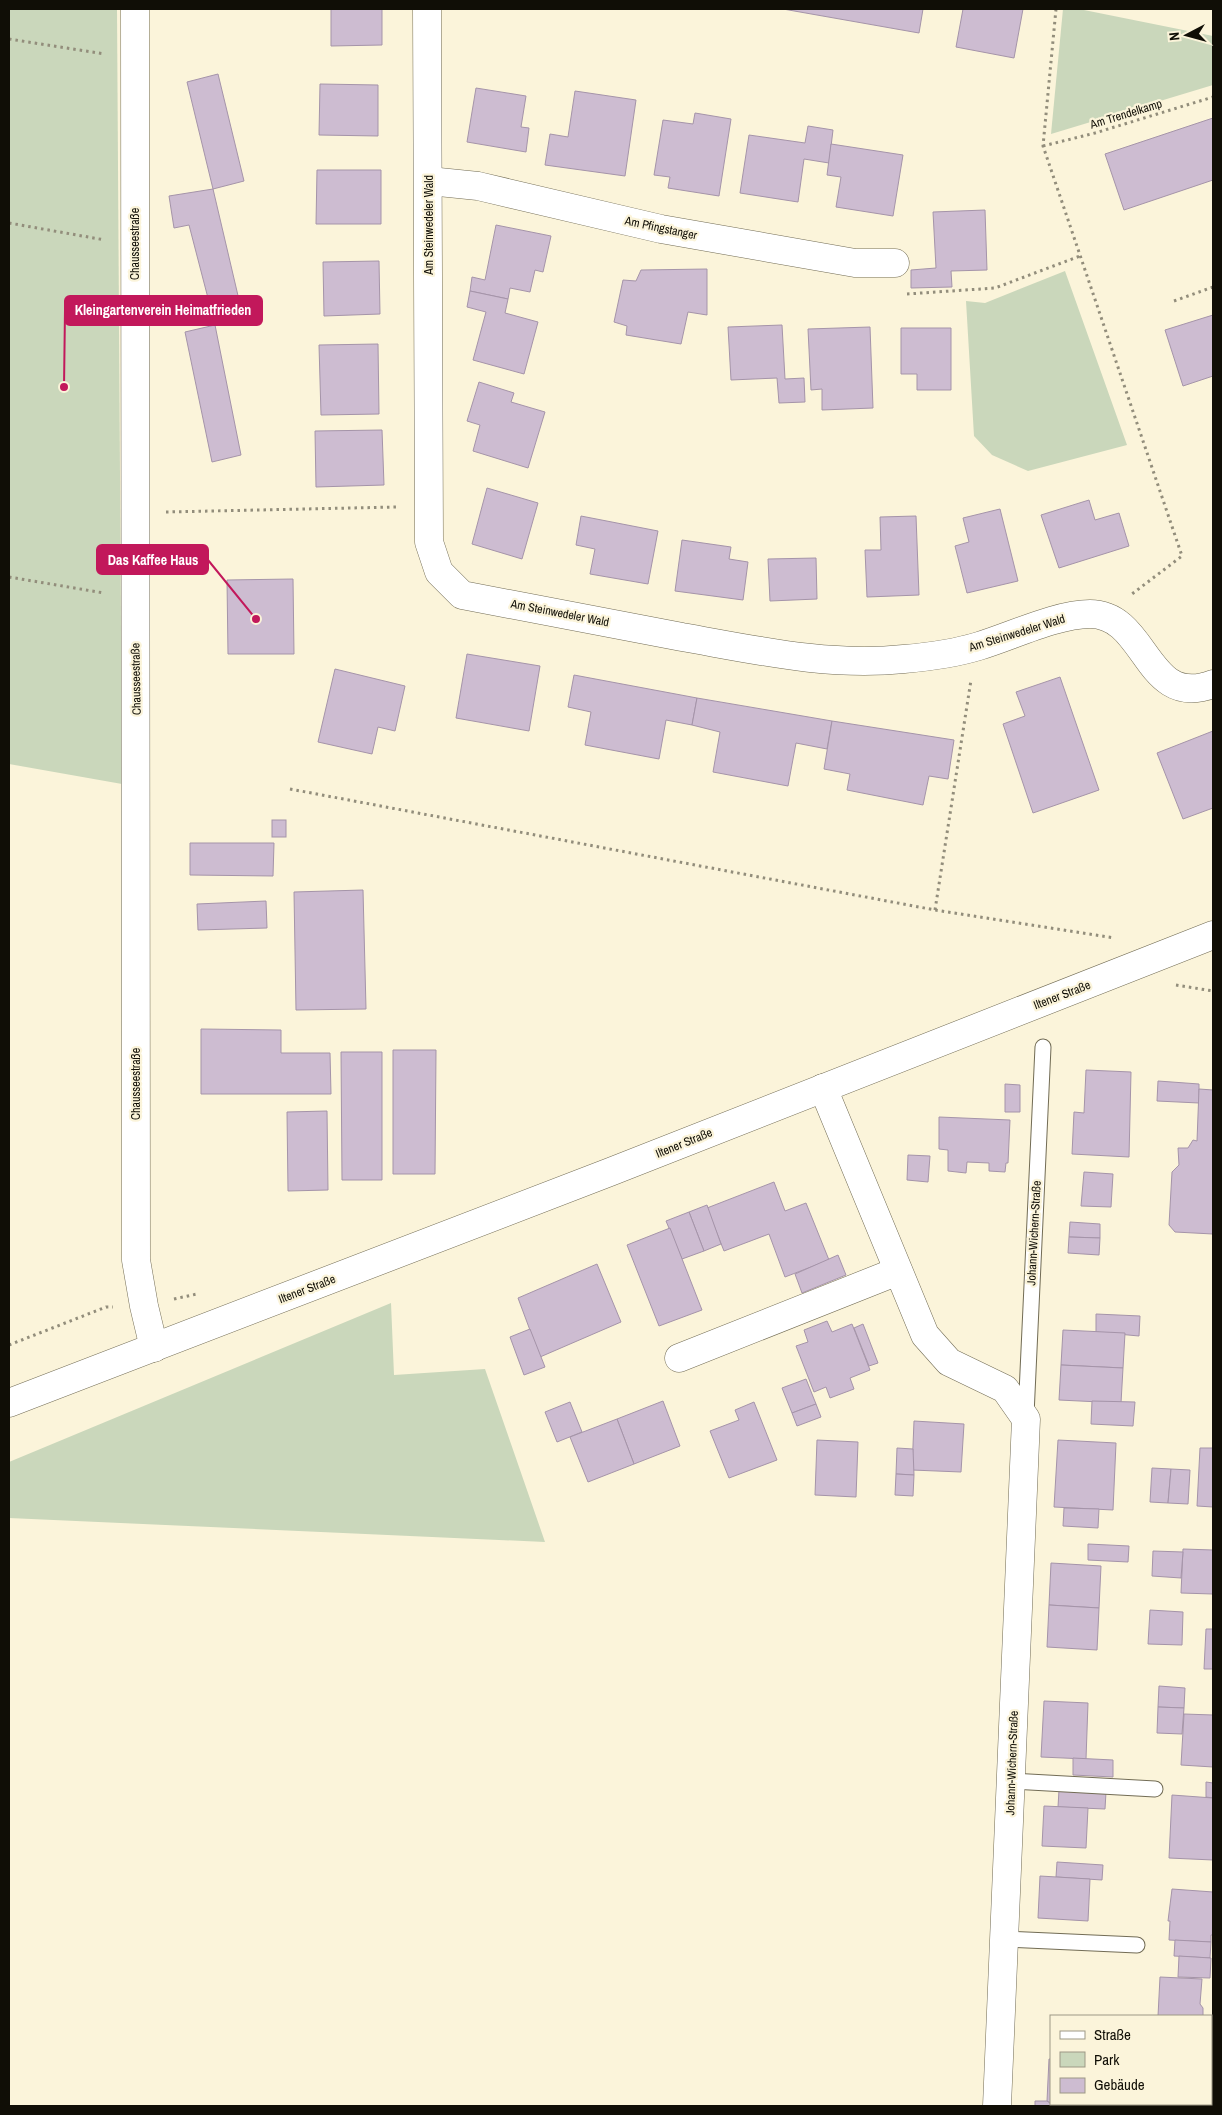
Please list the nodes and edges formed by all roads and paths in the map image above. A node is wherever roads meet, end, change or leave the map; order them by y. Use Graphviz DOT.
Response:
graph roads {
  1 [pos="135,9"];
  2 [pos="427,9"];
  3 [pos="1056,9"];
  4 [pos="9,39"];
  5 [pos="135,59"];
  6 [pos="1213,97"];
  7 [pos="1043,146"];
  8 [pos="429,181"];
  9 [pos="9,224"];
  10 [pos="135,246"];
  11 [pos="1080,256"];
  12 [pos="895,263"];
  13 [pos="1213,287"];
  14 [pos="1174,301"];
  15 [pos="429,506"];
  16 [pos="135,514"];
  17 [pos="9,577"];
  18 [pos="135,598"];
  19 [pos="1124,627"];
  20 [pos="976,647"];
  21 [pos="1213,684"];
  22 [pos="290,789"];
  23 [pos="935,910"];
  24 [pos="1213,935"];
  25 [pos="1118,938"];
  26 [pos="1043,1047"];
  27 [pos="823,1088"];
  28 [pos="898,1271"];
  29 [pos="106,1308"];
  30 [pos="9,1345"];
  31 [pos="154,1348"];
  32 [pos="680,1358"];
  33 [pos="9,1403"];
  34 [pos="1026,1419"];
  35 [pos="1012,1781"];
  36 [pos="1155,1789"];
  37 [pos="1005,1939"];
  38 [pos="1137,1945"];
  39 [pos="997,2106"];
  1 -- 5 [label="street, Chausseestraße"];
  2 -- 8 [label="street, Am Steinwedeler Wald"];
  3 -- 7 [label="path"];
  4 -- 5 [label="path"];
  5 -- 10 [label="street, Chausseestraße"];
  6 -- 7 [label="path, Am Trendelkamp"];
  7 -- 11 [label="path"];
  8 -- 12 [label="street, Am Pfingstanger"];
  8 -- 15 [label="street, Am Steinwedeler Wald"];
  9 -- 10 [label="path"];
  10 -- 16 [label="street, Chausseestraße"];
  11 -- 12 [label="path"];
  11 -- 19 [label="path"];
  13 -- 14 [label="path"];
  15 -- 16 [label="path"];
  15 -- 20 [label="street, Am Steinwedeler Wald"];
  16 -- 18 [label="street, Chausseestraße"];
  17 -- 18 [label="path"];
  18 -- 31 [label="street, Chausseestraße"];
  19 -- 20 [label="street, Am Steinwedeler Wald"];
  19 -- 21 [label="street, Am Steinwedeler Wald"];
  20 -- 23 [label="path"];
  22 -- 23 [label="path"];
  23 -- 25 [label="path"];
  24 -- 27 [label="street, Iltener Straße"];
  26 -- 34 [label="lane, Johann-Wichern-Straße"];
  27 -- 28 [label="street"];
  27 -- 31 [label="street, Iltener Straße"];
  28 -- 32 [label="street"];
  28 -- 34 [label="street"];
  29 -- 30 [label="path"];
  31 -- 33 [label="street, Iltener Straße"];
  34 -- 35 [label="street, Johann-Wichern-Straße"];
  35 -- 36 [label="lane"];
  35 -- 37 [label="street, Johann-Wichern-Straße"];
  37 -- 38 [label="lane"];
  37 -- 39 [label="street, Johann-Wichern-Straße"];
}
